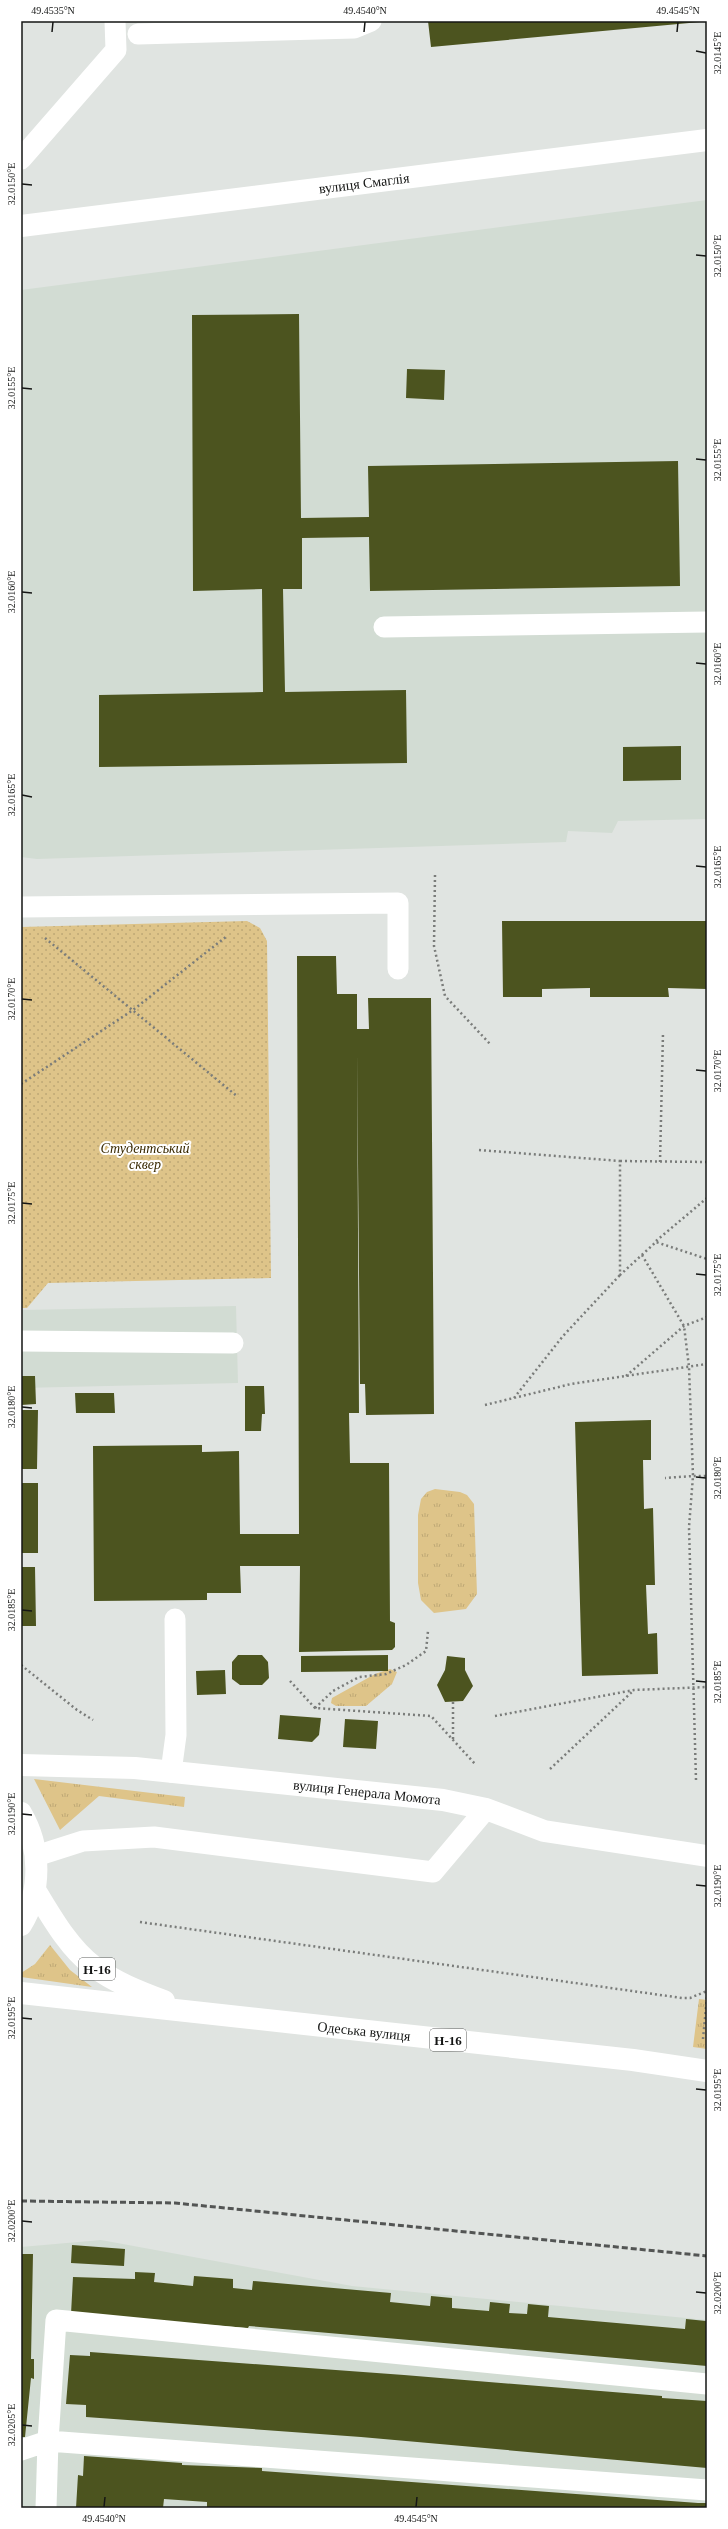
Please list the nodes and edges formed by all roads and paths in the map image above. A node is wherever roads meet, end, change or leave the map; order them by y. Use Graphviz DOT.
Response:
graph roads {
  1 [pos="116,21"];
  2 [pos="155,21"];
  3 [pos="370,21"];
  4 [pos="138,34"];
  5 [pos="116,50"];
  6 [pos="707,140"];
  7 [pos="21,159"];
  8 [pos="21,226"];
  9 [pos="707,622"];
  10 [pos="384,626"];
  11 [pos="436,875"];
  12 [pos="21,907"];
  13 [pos="231,933"];
  14 [pos="42,936"];
  15 [pos="398,969"];
  16 [pos="132,1010"];
  17 [pos="662,1034"];
  18 [pos="491,1045"];
  19 [pos="21,1084"];
  20 [pos="238,1097"];
  21 [pos="479,1150"];
  22 [pos="620,1161"];
  23 [pos="660,1162"];
  24 [pos="707,1162"];
  25 [pos="707,1198"];
  26 [pos="656,1242"];
  27 [pos="642,1255"];
  28 [pos="707,1259"];
  29 [pos="620,1275"];
  30 [pos="707,1316"];
  31 [pos="684,1326"];
  32 [pos="21,1341"];
  33 [pos="233,1343"];
  34 [pos="707,1364"];
  35 [pos="689,1367"];
  36 [pos="626,1376"];
  37 [pos="514,1398"];
  38 [pos="485,1405"];
  39 [pos="693,1476"];
  40 [pos="707,1476"];
  41 [pos="665,1478"];
  42 [pos="175,1619"];
  43 [pos="428,1631"];
  44 [pos="21,1665"];
  45 [pos="290,1681"];
  46 [pos="694,1687"];
  47 [pos="707,1687"];
  48 [pos="634,1690"];
  49 [pos="453,1702"];
  50 [pos="315,1708"];
  51 [pos="495,1716"];
  52 [pos="93,1720"];
  53 [pos="453,1740"];
  54 [pos="21,1765"];
  55 [pos="476,1765"];
  56 [pos="550,1769"];
  57 [pos="171,1772"];
  58 [pos="696,1780"];
  59 [pos="486,1809"];
  60 [pos="21,1812"];
  61 [pos="36,1856"];
  62 [pos="707,1856"];
  63 [pos="35,1890"];
  64 [pos="140,1922"];
  65 [pos="21,1925"];
  66 [pos="707,1991"];
  67 [pos="21,1993"];
  68 [pos="707,1997"];
  69 [pos="188,2010"];
  70 [pos="707,2040"];
  71 [pos="707,2071"];
  72 [pos="707,2384"];
  73 [pos="48,2441"];
  74 [pos="21,2450"];
  75 [pos="707,2490"];
  76 [pos="46,2508"];
  1 -- 5 [label="lane"];
  2 -- 4 [label="lane"];
  3 -- 4 [label="lane"];
  4 -- 5 [label="lane"];
  5 -- 7 [label="lane"];
  6 -- 8 [label="street, вулиця Смаглія"];
  9 -- 10 [label="lane"];
  11 -- 18 [label="path"];
  12 -- 15 [label="lane"];
  13 -- 16 [label="path"];
  14 -- 16 [label="path"];
  16 -- 19 [label="path"];
  16 -- 20 [label="path"];
  17 -- 23 [label="path"];
  21 -- 22 [label="path"];
  22 -- 23 [label="path"];
  22 -- 29 [label="path"];
  23 -- 24 [label="path"];
  25 -- 26 [label="path"];
  26 -- 27 [label="path"];
  26 -- 28 [label="path"];
  27 -- 29 [label="path"];
  27 -- 31 [label="path"];
  29 -- 37 [label="path"];
  30 -- 31 [label="path"];
  31 -- 35 [label="path"];
  31 -- 36 [label="path"];
  32 -- 33 [label="lane"];
  34 -- 35 [label="path"];
  35 -- 36 [label="path"];
  35 -- 39 [label="path"];
  36 -- 37 [label="path"];
  37 -- 38 [label="path"];
  39 -- 40 [label="path"];
  39 -- 41 [label="path"];
  39 -- 46 [label="path"];
  42 -- 57 [label="lane"];
  43 -- 50 [label="path"];
  44 -- 52 [label="path"];
  45 -- 50 [label="path"];
  46 -- 47 [label="path"];
  46 -- 48 [label="path"];
  46 -- 58 [label="path"];
  48 -- 51 [label="path"];
  48 -- 56 [label="path"];
  49 -- 53 [label="path"];
  50 -- 53 [label="path"];
  53 -- 55 [label="path"];
  54 -- 57 [label="street, вулиця Генерала Момота"];
  57 -- 59 [label="street, вулиця Генерала Момота"];
  59 -- 61 [label="lane"];
  59 -- 62 [label="street, вулиця Генерала Момота"];
  60 -- 61 [label="street"];
  61 -- 63 [label="street"];
  63 -- 65 [label="street"];
  63 -- 69 [label="street, Одеська вулиця / Н-16"];
  64 -- 66 [label="path"];
  67 -- 69 [label="street, Одеська вулиця / Н-16"];
  68 -- 70 [label="path"];
  69 -- 71 [label="street, Одеська вулиця / Н-16"];
  72 -- 73 [label="lane"];
  73 -- 74 [label="lane"];
  73 -- 75 [label="lane"];
  73 -- 76 [label="lane"];
}
